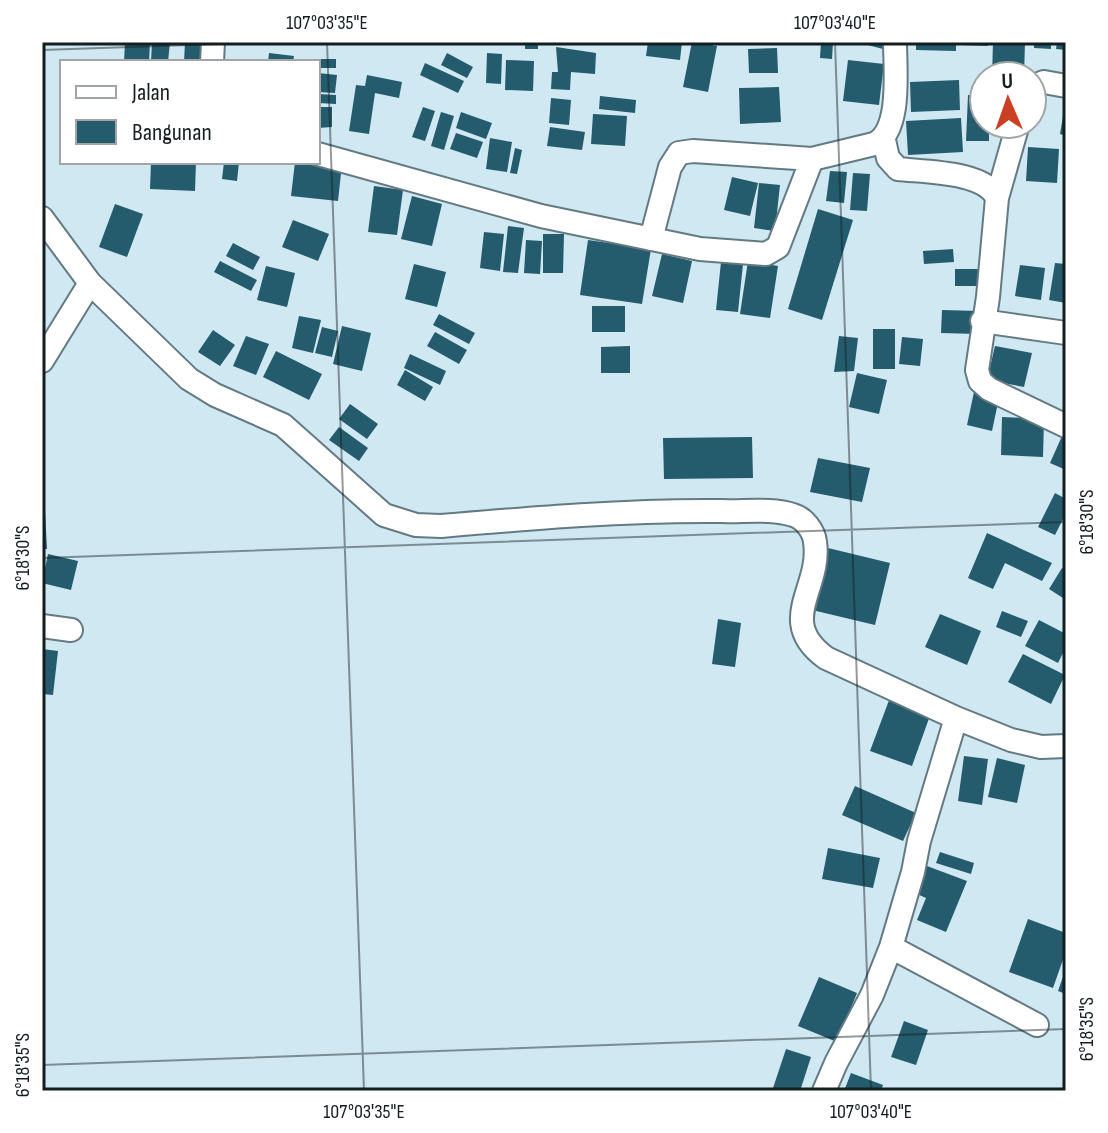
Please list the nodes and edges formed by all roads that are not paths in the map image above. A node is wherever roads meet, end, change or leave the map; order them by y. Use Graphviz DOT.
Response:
graph roads {
  1 [pos="895,42"];
  2 [pos="884,140"];
  3 [pos="1013,140"];
  4 [pos="320,155"];
  5 [pos="812,159"];
  6 [pos="997,198"];
  7 [pos="42,218"];
  8 [pos="651,239"];
  9 [pos="90,283"];
  10 [pos="982,321"];
  11 [pos="1066,333"];
  12 [pos="42,361"];
  13 [pos="1066,426"];
  14 [pos="42,626"];
  15 [pos="71,630"];
  16 [pos="956,718"];
  17 [pos="1066,746"];
  18 [pos="891,947"];
  19 [pos="1037,1025"];
  20 [pos="824,1091"];
  1 -- 2 [label="street"];
  2 -- 5 [label="street"];
  2 -- 6 [label="street"];
  3 -- 6 [label="street"];
  4 -- 8 [label="street"];
  5 -- 8 [label="street"];
  5 -- 8 [label="street"];
  6 -- 10 [label="street"];
  7 -- 9 [label="street"];
  9 -- 12 [label="street"];
  9 -- 16 [label="street"];
  10 -- 11 [label="street"];
  10 -- 13 [label="street"];
  14 -- 15 [label="street"];
  16 -- 17 [label="street"];
  16 -- 18 [label="street"];
  18 -- 19 [label="street"];
  18 -- 20 [label="street"];
}
